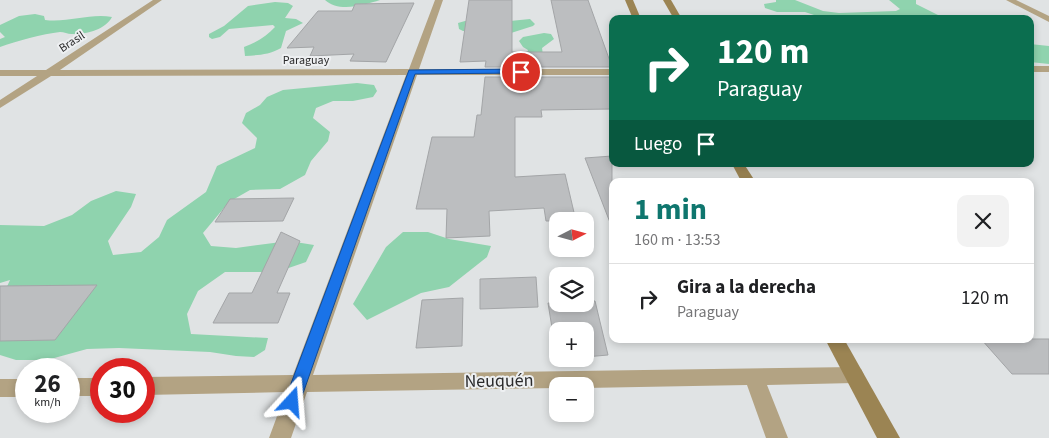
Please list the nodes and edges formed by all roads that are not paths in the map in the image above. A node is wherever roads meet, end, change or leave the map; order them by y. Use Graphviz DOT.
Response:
graph roads {
  1 [pos="158,0"];
  2 [pos="439,0"];
  3 [pos="629,0"];
  4 [pos="667,0"];
  5 [pos="1010,0"];
  6 [pos="1049,10"];
  7 [pos="1032,11"];
  8 [pos="636,15"];
  9 [pos="676,15"];
  10 [pos="1049,19"];
  11 [pos="1049,69"];
  12 [pos="1034,70"];
  13 [pos="412,72"];
  14 [pos="609,72"];
  15 [pos="0,73"];
  16 [pos="47,73"];
  17 [pos="0,105"];
  18 [pos="740,167"];
  19 [pos="746,178"];
  20 [pos="836,343"];
  21 [pos="854,375"];
  22 [pos="754,377"];
  23 [pos="298,384"];
  24 [pos="155,386"];
  25 [pos="0,388"];
  26 [pos="15,388"];
  27 [pos="280,438"];
  28 [pos="776,438"];
  29 [pos="889,438"];
  1 -- 16 [label="street, Brasil"];
  2 -- 13 [label="street"];
  3 -- 8 [label="street"];
  4 -- 9 [label="street"];
  5 -- 7 [label="street"];
  6 -- 7 [label="street"];
  7 -- 10 [label="street"];
  11 -- 12 [label="street"];
  13 -- 14 [label="street, Paraguay"];
  13 -- 16 [label="street, Paraguay"];
  13 -- 23 [label="street"];
  15 -- 16 [label="street, Paraguay"];
  16 -- 17 [label="street, Brasil"];
  18 -- 19 [label="street"];
  20 -- 21 [label="street"];
  21 -- 22 [label="street, Neuquén"];
  21 -- 29 [label="street"];
  22 -- 23 [label="street, Neuquén"];
  22 -- 28 [label="street"];
  23 -- 24 [label="street, Neuquén"];
  23 -- 27 [label="street"];
  25 -- 26 [label="street"];
}
